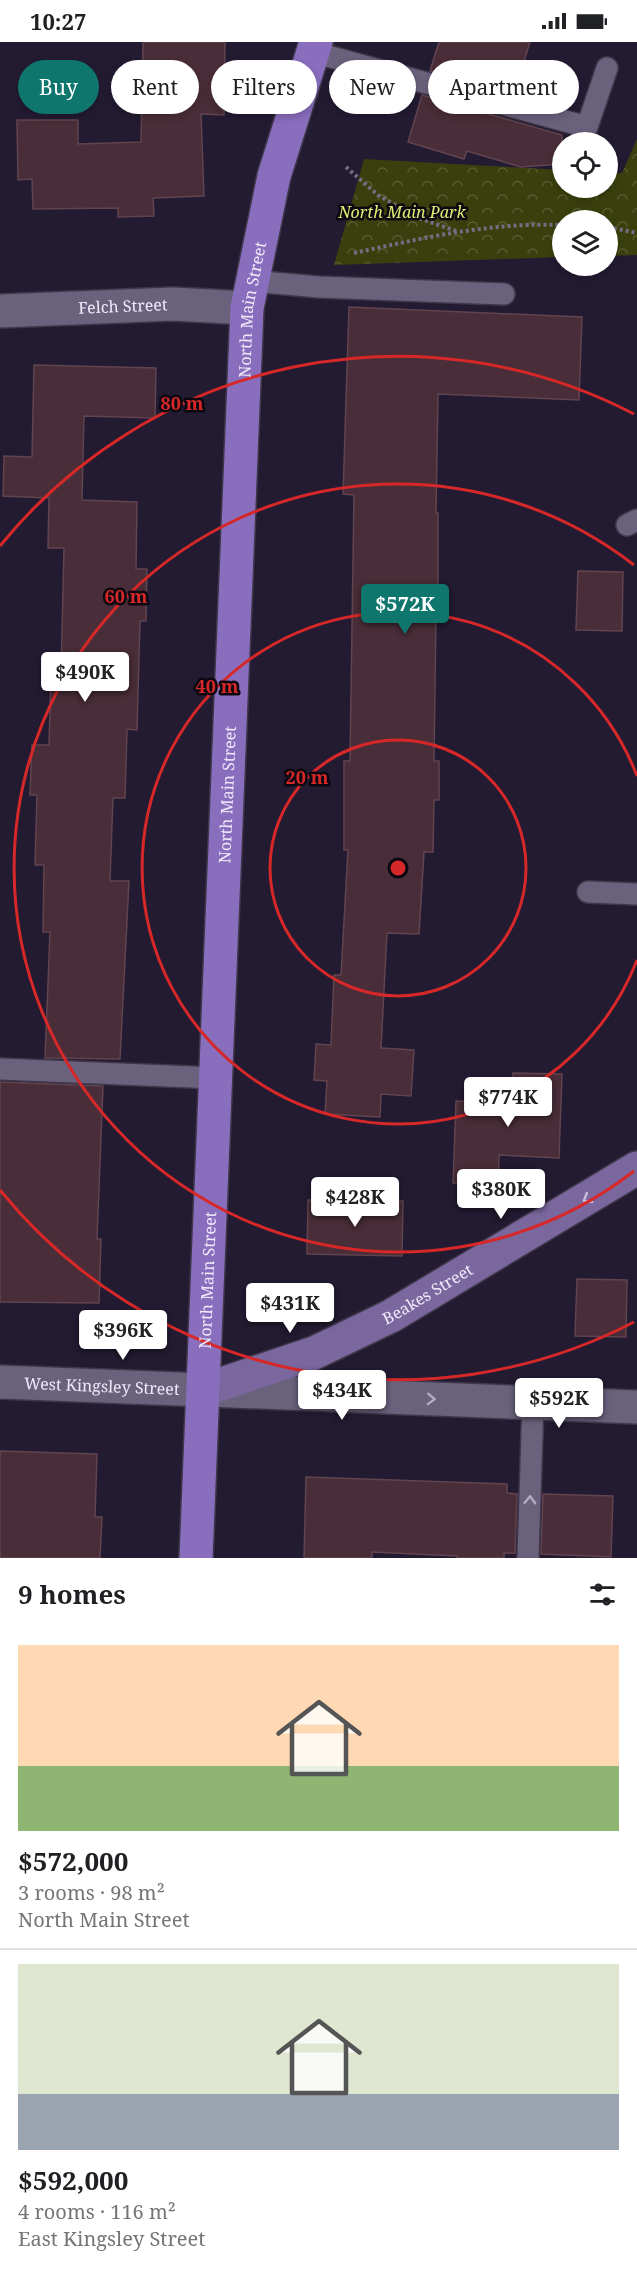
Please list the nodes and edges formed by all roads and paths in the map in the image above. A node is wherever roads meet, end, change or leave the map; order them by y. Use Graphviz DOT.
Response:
graph roads {
  1 [pos="314,47"];
  2 [pos="607,68"];
  3 [pos="346,167"];
  4 [pos="552,224"];
  5 [pos="618,229"];
  6 [pos="457,231"];
  7 [pos="637,233"];
  8 [pos="353,254"];
  9 [pos="250,294"];
  10 [pos="504,294"];
  11 [pos="0,311"];
  12 [pos="588,892"];
  13 [pos="637,894"];
  14 [pos="0,1069"];
  15 [pos="216,1078"];
  16 [pos="637,1168"];
  17 [pos="0,1382"];
  18 [pos="204,1390"];
  19 [pos="533,1403"];
  20 [pos="637,1407"];
  21 [pos="196,1558"];
  22 [pos="528,1558"];
  1 -- 2 [label="lane"];
  1 -- 9 [label="main road, North Main Street"];
  3 -- 6 [label="path"];
  4 -- 6 [label="path"];
  5 -- 7 [label="path"];
  6 -- 8 [label="path"];
  9 -- 10 [label="lane"];
  9 -- 11 [label="street, Felch Street"];
  9 -- 15 [label="main road, North Main Street"];
  12 -- 13 [label="lane"];
  14 -- 15 [label="lane"];
  15 -- 18 [label="main road, North Main Street"];
  16 -- 18 [label="main road, Beakes Street, one-way"];
  17 -- 18 [label="street, West Kingsley Street"];
  18 -- 19 [label="street, West Kingsley Street, one-way"];
  18 -- 21 [label="main road, North Main Street"];
  19 -- 20 [label="street, West Kingsley Street"];
  22 -- 19 [label="lane, one-way"];
}
